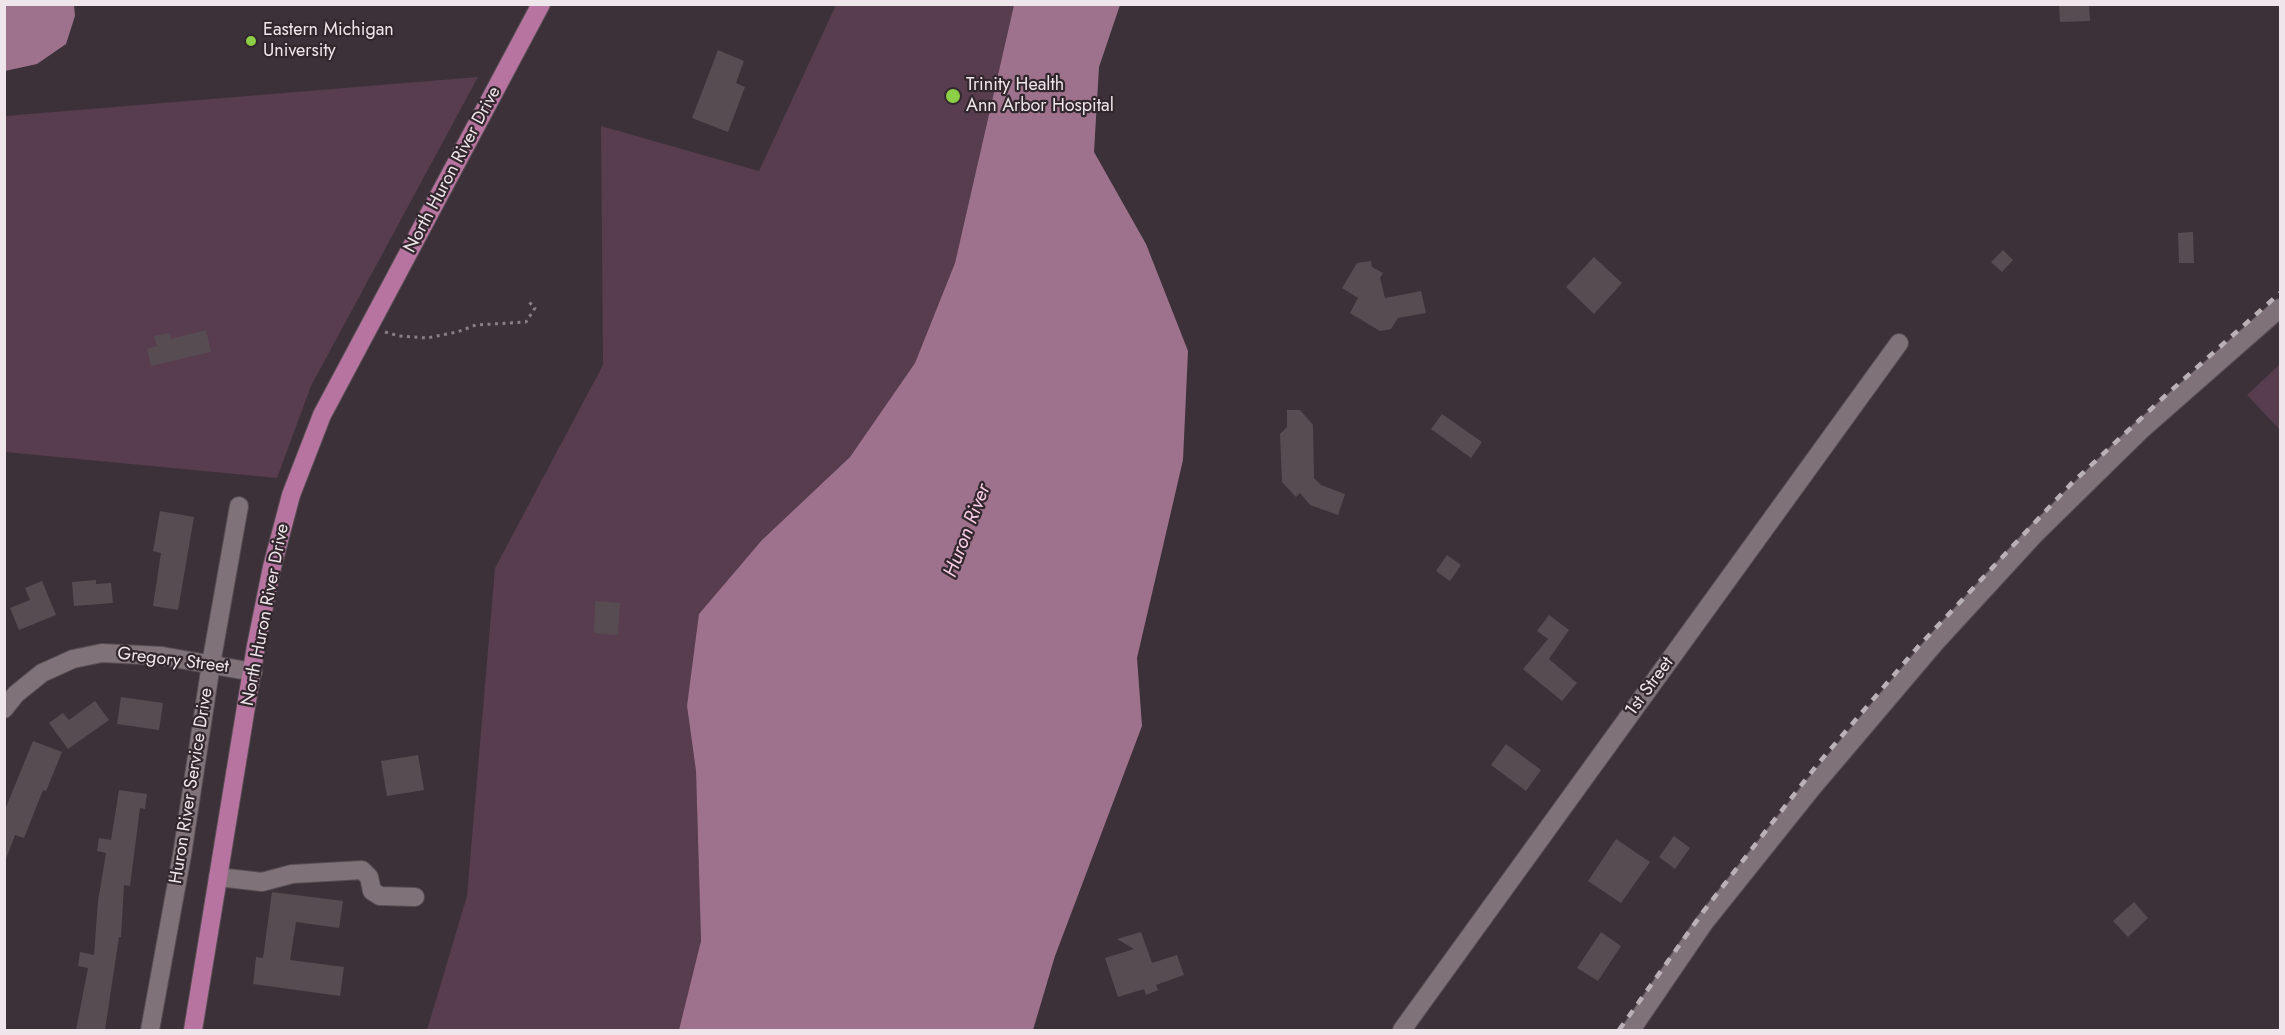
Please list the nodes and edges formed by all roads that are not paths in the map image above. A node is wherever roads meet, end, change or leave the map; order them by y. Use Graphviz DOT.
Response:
graph roads {
  1 [pos="542,4"];
  2 [pos="2280,308"];
  3 [pos="1899,343"];
  4 [pos="239,506"];
  5 [pos="211,664"];
  6 [pos="252,672"];
  7 [pos="4,709"];
  8 [pos="218,877"];
  9 [pos="415,897"];
  10 [pos="150,1030"];
  11 [pos="193,1030"];
  12 [pos="1402,1030"];
  13 [pos="1631,1030"];
  1 -- 6 [label="main road, North Huron River Drive"];
  2 -- 13 [label="street"];
  3 -- 12 [label="street, 1st Street"];
  4 -- 5 [label="street, Huron River Service Drive"];
  5 -- 6 [label="street, Gregory Street"];
  5 -- 7 [label="street, Gregory Street"];
  5 -- 10 [label="street, Huron River Service Drive"];
  6 -- 8 [label="main road, North Huron River Drive"];
  8 -- 9 [label="street"];
  8 -- 11 [label="main road, North Huron River Drive"];
}
